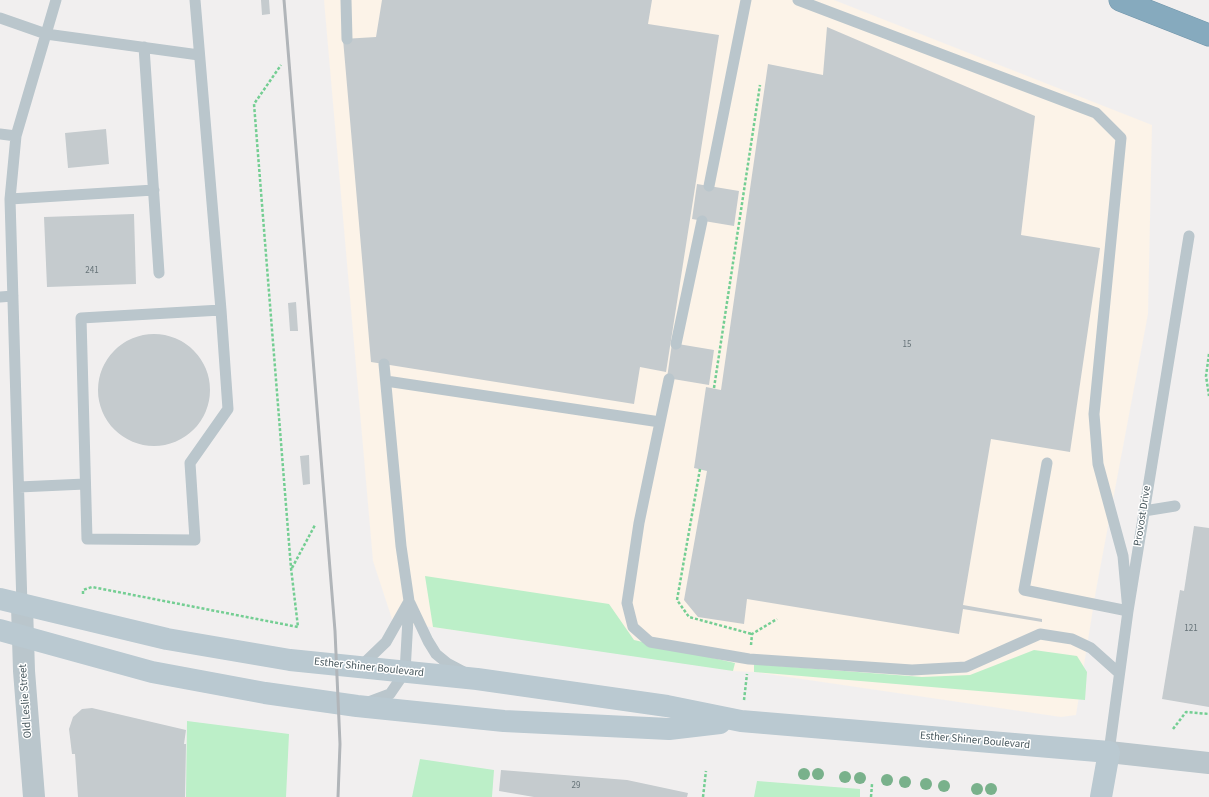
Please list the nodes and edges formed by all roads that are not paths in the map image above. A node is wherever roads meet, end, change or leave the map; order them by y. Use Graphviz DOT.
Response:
graph roads {
  1 [pos="56,0"];
  2 [pos="195,0"];
  3 [pos="346,0"];
  4 [pos="746,0"];
  5 [pos="798,0"];
  6 [pos="1108,0"];
  7 [pos="1129,3"];
  8 [pos="0,18"];
  9 [pos="46,34"];
  10 [pos="1209,35"];
  11 [pos="347,39"];
  12 [pos="144,48"];
  13 [pos="199,55"];
  14 [pos="0,134"];
  15 [pos="16,136"];
  16 [pos="709,186"];
  17 [pos="154,190"];
  18 [pos="10,199"];
  19 [pos="702,220"];
  20 [pos="1189,236"];
  21 [pos="159,273"];
  22 [pos="13,296"];
  23 [pos="0,297"];
  24 [pos="221,310"];
  25 [pos="676,344"];
  26 [pos="384,364"];
  27 [pos="669,378"];
  28 [pos="386,381"];
  29 [pos="660,422"];
  30 [pos="1047,463"];
  31 [pos="85,484"];
  32 [pos="19,487"];
  33 [pos="1175,506"];
  34 [pos="1144,511"];
  35 [pos="0,599"];
  36 [pos="409,601"];
  37 [pos="22,606"];
  38 [pos="1128,611"];
  39 [pos="0,630"];
  40 [pos="22,637"];
  41 [pos="359,668"];
  42 [pos="406,672"];
  43 [pos="1119,673"];
  44 [pos="477,679"];
  45 [pos="357,706"];
  46 [pos="741,721"];
  47 [pos="1109,752"];
  48 [pos="1209,763"];
  49 [pos="34,797"];
  50 [pos="1101,797"];
  1 -- 9 [label="lane"];
  2 -- 13 [label="lane"];
  3 -- 11 [label="lane"];
  4 -- 16 [label="lane"];
  5 -- 38 [label="lane"];
  6 -- 7 [label="highway"];
  7 -- 10 [label="highway"];
  8 -- 9 [label="lane"];
  9 -- 12 [label="lane"];
  9 -- 15 [label="lane"];
  12 -- 13 [label="lane"];
  12 -- 17 [label="lane"];
  13 -- 24 [label="lane"];
  14 -- 15 [label="lane"];
  15 -- 18 [label="lane"];
  17 -- 18 [label="lane"];
  17 -- 21 [label="lane"];
  18 -- 22 [label="lane"];
  19 -- 25 [label="lane"];
  20 -- 34 [label="lane, Provost Drive"];
  22 -- 23 [label="lane"];
  22 -- 32 [label="lane"];
  24 -- 31 [label="lane"];
  24 -- 31 [label="lane"];
  26 -- 28 [label="lane"];
  27 -- 29 [label="lane"];
  28 -- 29 [label="lane"];
  28 -- 36 [label="lane"];
  29 -- 43 [label="lane"];
  30 -- 38 [label="lane"];
  31 -- 32 [label="lane"];
  32 -- 37 [label="lane"];
  33 -- 34 [label="lane"];
  34 -- 38 [label="lane, Provost Drive"];
  35 -- 37 [label="street, Esther Shiner Boulevard"];
  36 -- 41 [label="lane"];
  36 -- 42 [label="lane"];
  36 -- 44 [label="lane"];
  37 -- 40 [label="street, Old Leslie Street"];
  37 -- 41 [label="street, Esther Shiner Boulevard"];
  38 -- 43 [label="lane, Provost Drive"];
  39 -- 40 [label="street, Esther Shiner Boulevard"];
  40 -- 45 [label="street, Esther Shiner Boulevard"];
  40 -- 49 [label="street, Old Leslie Street"];
  41 -- 42 [label="street, Esther Shiner Boulevard"];
  42 -- 44 [label="street, Esther Shiner Boulevard"];
  42 -- 45 [label="lane"];
  43 -- 47 [label="lane, Provost Drive"];
  44 -- 46 [label="street, Esther Shiner Boulevard"];
  45 -- 46 [label="street, Esther Shiner Boulevard"];
  46 -- 47 [label="street, Esther Shiner Boulevard"];
  47 -- 48 [label="street, Esther Shiner Boulevard"];
  47 -- 50 [label="street, Provost Drive"];
}
